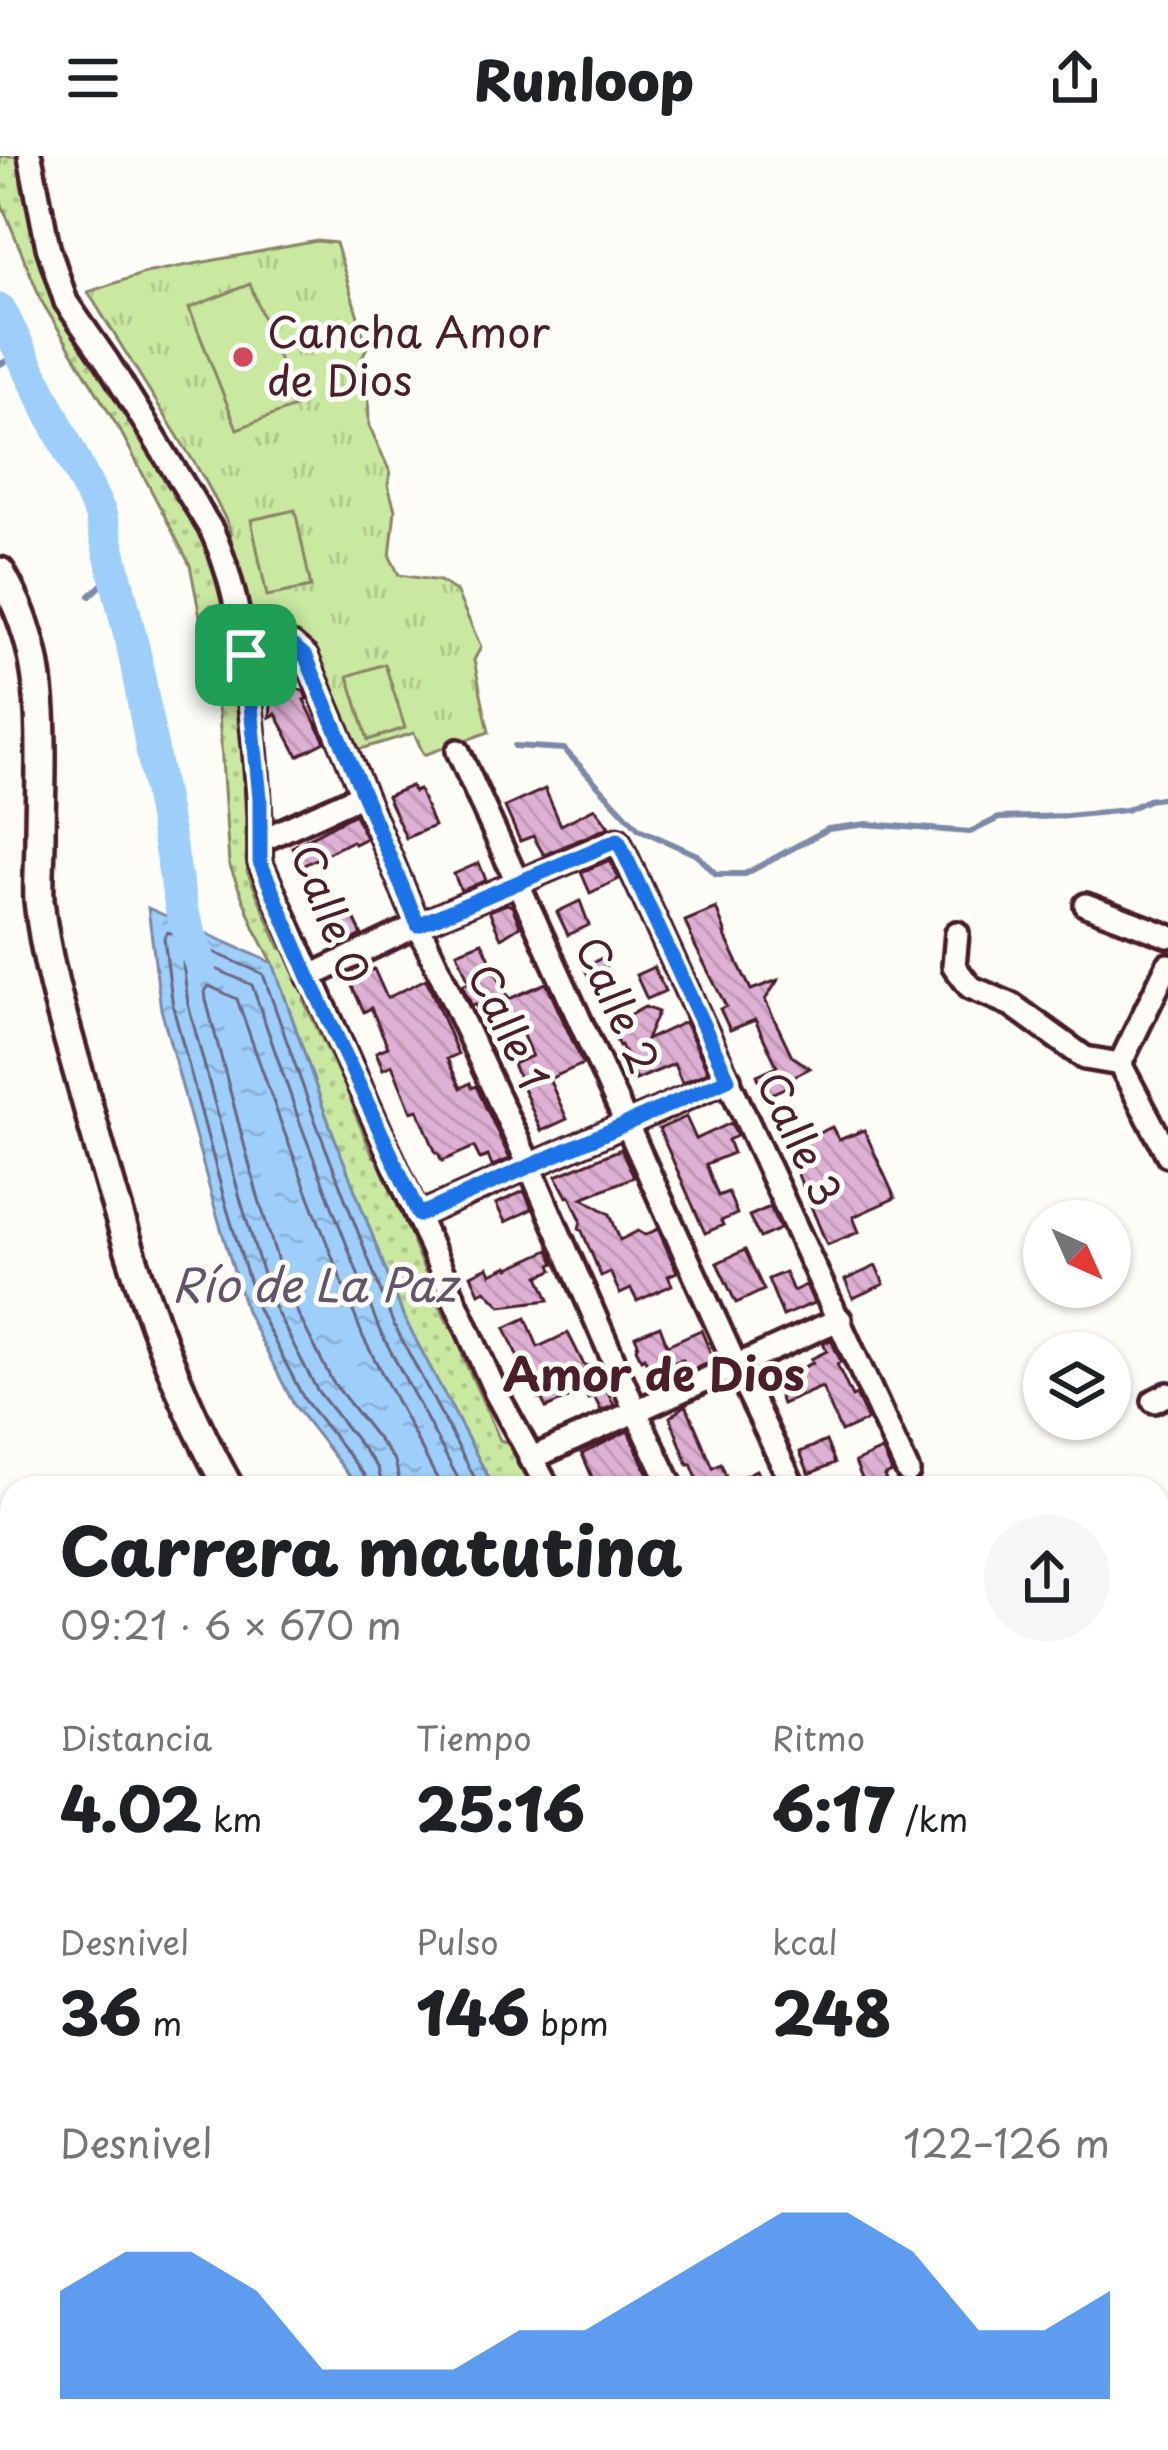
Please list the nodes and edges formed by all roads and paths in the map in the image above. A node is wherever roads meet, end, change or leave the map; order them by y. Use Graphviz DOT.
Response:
graph roads {
  1 [pos="30,156"];
  2 [pos="0,572"];
  3 [pos="246,655"];
  4 [pos="458,751"];
  5 [pos="363,794"];
  6 [pos="261,838"];
  7 [pos="519,883"];
  8 [pos="1086,905"];
  9 [pos="418,925"];
  10 [pos="957,934"];
  11 [pos="1168,936"];
  12 [pos="1168,964"];
  13 [pos="309,977"];
  14 [pos="1120,1064"];
  15 [pos="728,1079"];
  16 [pos="628,1124"];
  17 [pos="1168,1154"];
  18 [pos="530,1167"];
  19 [pos="419,1215"];
  20 [pos="840,1319"];
  21 [pos="736,1366"];
  22 [pos="635,1410"];
  23 [pos="530,1459"];
  24 [pos="908,1472"];
  25 [pos="223,1476"];
  26 [pos="541,1476"];
  27 [pos="666,1476"];
  28 [pos="788,1476"];
  1 -- 3 [label="street, Calle 0"];
  2 -- 25 [label="main road"];
  3 -- 5 [label="street, Calle 1"];
  3 -- 6 [label="street, Calle 0"];
  4 -- 7 [label="street, Calle 2"];
  5 -- 6 [label="street"];
  5 -- 9 [label="street, Calle 1"];
  6 -- 13 [label="street, Calle 0"];
  7 -- 9 [label="street"];
  7 -- 15 [label="street, Calle 3"];
  7 -- 16 [label="street, Calle 2"];
  8 -- 11 [label="street"];
  9 -- 13 [label="street"];
  9 -- 18 [label="street, Calle 1"];
  10 -- 14 [label="street"];
  12 -- 14 [label="street"];
  13 -- 19 [label="street, Calle 0"];
  14 -- 17 [label="street"];
  15 -- 16 [label="street"];
  15 -- 20 [label="street, Calle 3"];
  16 -- 18 [label="street"];
  16 -- 21 [label="street, Calle 2"];
  18 -- 19 [label="street"];
  18 -- 22 [label="street, Calle 1"];
  19 -- 23 [label="street, Calle 0"];
  20 -- 21 [label="street"];
  20 -- 24 [label="street, Calle 3"];
  21 -- 22 [label="street"];
  21 -- 28 [label="street, Calle 2"];
  22 -- 23 [label="street"];
  22 -- 27 [label="street, Calle 1"];
  23 -- 26 [label="street, Calle 0"];
}
